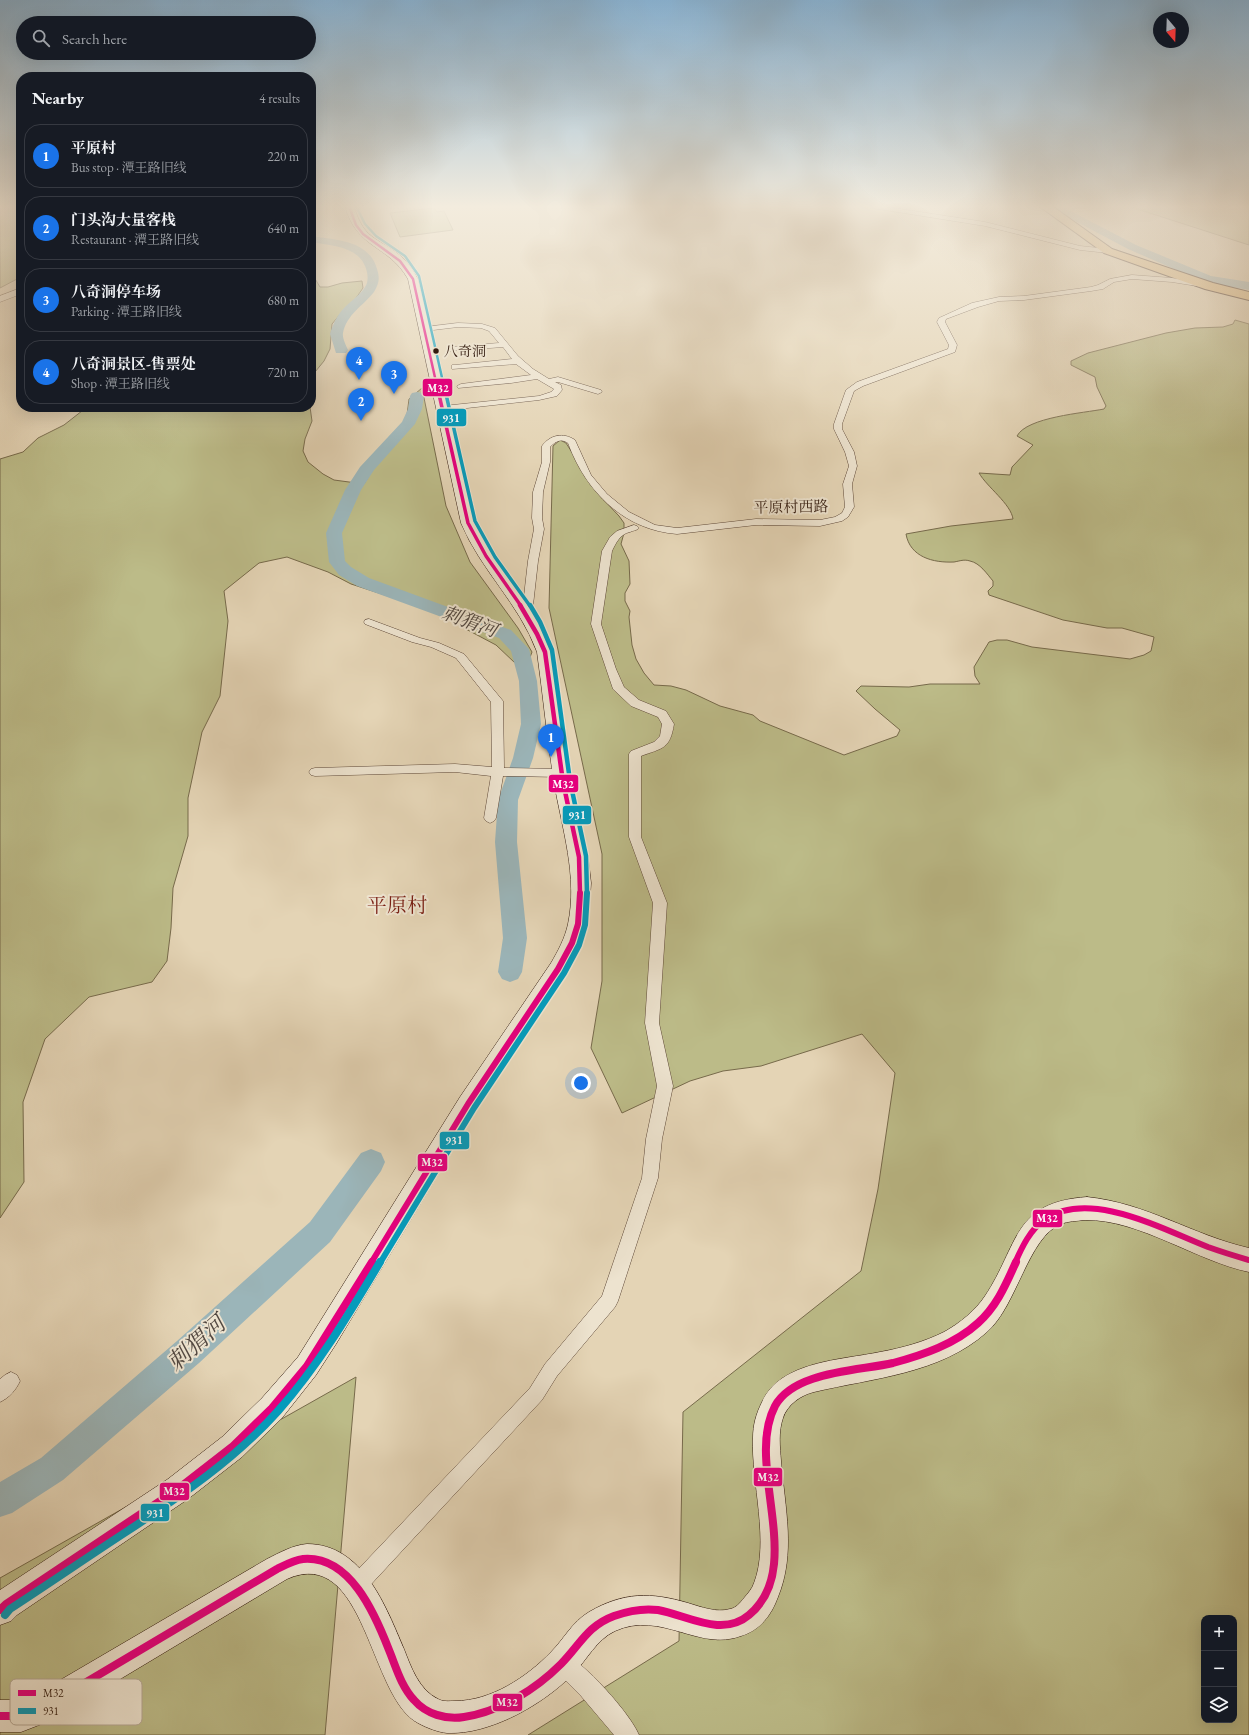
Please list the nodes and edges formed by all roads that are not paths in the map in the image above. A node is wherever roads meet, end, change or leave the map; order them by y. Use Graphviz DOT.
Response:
graph roads {
  1 [pos="415,287"];
  2 [pos="1100,287"];
  3 [pos="1212,287"];
  4 [pos="16,293"];
  5 [pos="1249,296"];
  6 [pos="0,299"];
  7 [pos="425,329"];
  8 [pos="503,345"];
  9 [pos="450,349"];
  10 [pos="518,361"];
  11 [pos="455,367"];
  12 [pos="538,376"];
  13 [pos="548,382"];
  14 [pos="461,386"];
  15 [pos="598,392"];
  16 [pos="444,409"];
  17 [pos="634,528"];
  18 [pos="527,614"];
  19 [pos="369,622"];
  20 [pos="315,772"];
  21 [pos="498,772"];
  22 [pos="562,773"];
  23 [pos="490,818"];
  24 [pos="1249,1260"];
  25 [pos="356,1586"];
  26 [pos="0,1610"];
  27 [pos="562,1663"];
  28 [pos="92,1679"];
  29 [pos="628,1735"];
  1 -- 7 [label="main road"];
  2 -- 18 [label="street, 平原村西路"];
  3 -- 5 [label="highway"];
  4 -- 6 [label="street"];
  7 -- 8 [label="street"];
  7 -- 16 [label="main road"];
  8 -- 9 [label="street"];
  8 -- 10 [label="street"];
  10 -- 11 [label="street"];
  10 -- 12 [label="street"];
  12 -- 13 [label="street"];
  12 -- 14 [label="street"];
  13 -- 15 [label="street"];
  13 -- 16 [label="street"];
  16 -- 18 [label="main road"];
  17 -- 25 [label="street"];
  18 -- 22 [label="main road"];
  19 -- 21 [label="street"];
  20 -- 21 [label="street"];
  21 -- 22 [label="street"];
  21 -- 23 [label="street"];
  22 -- 26 [label="main road"];
  24 -- 27 [label="main road"];
  25 -- 27 [label="main road"];
  25 -- 28 [label="main road"];
  27 -- 29 [label="street"];
}
